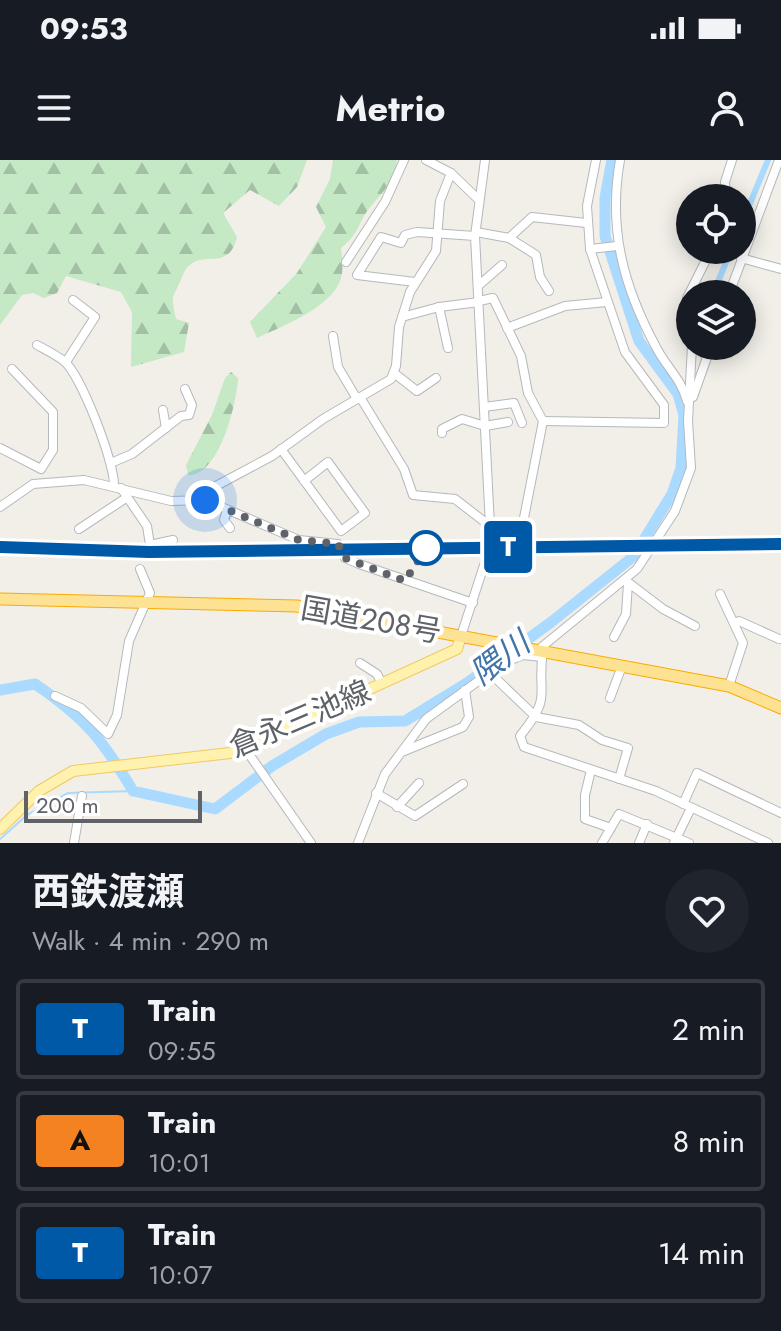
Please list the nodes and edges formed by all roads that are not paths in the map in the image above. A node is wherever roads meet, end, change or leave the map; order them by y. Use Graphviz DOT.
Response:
graph roads {
  1 [pos="404,160"];
  2 [pos="426,160"];
  3 [pos="485,160"];
  4 [pos="596,160"];
  5 [pos="620,160"];
  6 [pos="732,160"];
  7 [pos="779,160"];
  8 [pos="451,173"];
  9 [pos="725,184"];
  10 [pos="479,200"];
  11 [pos="756,219"];
  12 [pos="586,223"];
  13 [pos="438,234"];
  14 [pos="475,234"];
  15 [pos="509,238"];
  16 [pos="615,247"];
  17 [pos="590,249"];
  18 [pos="346,262"];
  19 [pos="756,262"];
  20 [pos="502,265"];
  21 [pos="781,269"];
  22 [pos="415,282"];
  23 [pos="478,286"];
  24 [pos="549,291"];
  25 [pos="73,300"];
  26 [pos="479,302"];
  27 [pos="607,302"];
  28 [pos="439,307"];
  29 [pos="402,317"];
  30 [pos="507,328"];
  31 [pos="333,336"];
  32 [pos="37,345"];
  33 [pos="448,348"];
  34 [pos="691,360"];
  35 [pos="706,360"];
  36 [pos="66,362"];
  37 [pos="12,369"];
  38 [pos="394,373"];
  39 [pos="436,378"];
  40 [pos="185,389"];
  41 [pos="359,398"];
  42 [pos="484,407"];
  43 [pos="689,409"];
  44 [pos="163,410"];
  45 [pos="543,421"];
  46 [pos="508,422"];
  47 [pos="522,423"];
  48 [pos="485,426"];
  49 [pos="166,428"];
  50 [pos="442,433"];
  51 [pos="0,448"];
  52 [pos="281,449"];
  53 [pos="111,463"];
  54 [pos="41,469"];
  55 [pos="49,481"];
  56 [pos="304,481"];
  57 [pos="118,487"];
  58 [pos="126,498"];
  59 [pos="205,500"];
  60 [pos="0,507"];
  61 [pos="227,510"];
  62 [pos="230,528"];
  63 [pos="79,529"];
  64 [pos="489,530"];
  65 [pos="173,540"];
  66 [pos="140,569"];
  67 [pos="627,582"];
  68 [pos="720,594"];
  69 [pos="0,599"];
  70 [pos="148,601"];
  71 [pos="473,603"];
  72 [pos="735,623"];
  73 [pos="695,626"];
  74 [pos="461,636"];
  75 [pos="614,637"];
  76 [pos="779,639"];
  77 [pos="539,652"];
  78 [pos="360,663"];
  79 [pos="622,666"];
  80 [pos="490,673"];
  81 [pos="382,684"];
  82 [pos="729,686"];
  83 [pos="465,690"];
  84 [pos="55,696"];
  85 [pos="610,698"];
  86 [pos="781,708"];
  87 [pos="536,717"];
  88 [pos="244,747"];
  89 [pos="404,750"];
  90 [pos="591,770"];
  91 [pos="619,779"];
  92 [pos="419,783"];
  93 [pos="463,784"];
  94 [pos="376,793"];
  95 [pos="82,796"];
  96 [pos="687,806"];
  97 [pos="397,807"];
  98 [pos="781,813"];
  99 [pos="647,824"];
  100 [pos="611,828"];
  101 [pos="0,829"];
  102 [pos="675,840"];
  103 [pos="363,842"];
  104 [pos="74,843"];
  105 [pos="311,843"];
  106 [pos="602,843"];
  107 [pos="639,843"];
  108 [pos="689,843"];
  109 [pos="768,843"];
  1 -- 18 [label="street"];
  2 -- 8 [label="street"];
  3 -- 10 [label="street"];
  4 -- 12 [label="street"];
  5 -- 16 [label="street"];
  6 -- 9 [label="street"];
  7 -- 11 [label="street"];
  8 -- 10 [label="street"];
  8 -- 13 [label="street"];
  10 -- 14 [label="street"];
  12 -- 15 [label="street"];
  12 -- 17 [label="street"];
  13 -- 14 [label="street"];
  13 -- 22 [label="street"];
  13 -- 22 [label="street"];
  14 -- 15 [label="street"];
  14 -- 23 [label="street"];
  15 -- 24 [label="street"];
  16 -- 17 [label="street"];
  16 -- 43 [label="street"];
  17 -- 27 [label="street"];
  19 -- 21 [label="street"];
  20 -- 23 [label="street"];
  22 -- 29 [label="street"];
  23 -- 26 [label="street"];
  25 -- 36 [label="street"];
  26 -- 28 [label="street"];
  26 -- 30 [label="street"];
  26 -- 42 [label="street"];
  27 -- 30 [label="street"];
  27 -- 45 [label="street"];
  28 -- 29 [label="street"];
  28 -- 33 [label="street"];
  29 -- 38 [label="street"];
  30 -- 45 [label="street"];
  31 -- 41 [label="street"];
  32 -- 36 [label="street"];
  34 -- 43 [label="street"];
  35 -- 43 [label="street"];
  36 -- 53 [label="street"];
  37 -- 54 [label="street"];
  38 -- 39 [label="street"];
  38 -- 41 [label="street"];
  40 -- 49 [label="street"];
  41 -- 52 [label="street"];
  41 -- 64 [label="street"];
  42 -- 47 [label="street"];
  42 -- 48 [label="street"];
  43 -- 67 [label="street"];
  44 -- 49 [label="street"];
  45 -- 64 [label="street"];
  46 -- 48 [label="street"];
  48 -- 50 [label="street"];
  48 -- 64 [label="street"];
  49 -- 53 [label="street"];
  51 -- 54 [label="street"];
  52 -- 56 [label="street"];
  52 -- 59 [label="street"];
  53 -- 57 [label="street"];
  54 -- 55 [label="street"];
  55 -- 57 [label="street"];
  55 -- 60 [label="street"];
  56 -- 56 [label="street"];
  57 -- 58 [label="street"];
  57 -- 59 [label="street"];
  58 -- 63 [label="street"];
  58 -- 65 [label="street"];
  59 -- 61 [label="street"];
  61 -- 62 [label="street"];
  61 -- 71 [label="street"];
  64 -- 71 [label="street"];
  66 -- 70 [label="street"];
  67 -- 73 [label="street"];
  67 -- 75 [label="street"];
  67 -- 77 [label="street"];
  68 -- 72 [label="street"];
  69 -- 70 [label="highway, 国道208号"];
  70 -- 74 [label="highway, 国道208号"];
  70 -- 84 [label="street"];
  71 -- 74 [label="street"];
  72 -- 76 [label="street"];
  72 -- 82 [label="street"];
  74 -- 77 [label="highway, 国道208号"];
  74 -- 81 [label="main road, 倉永三池線"];
  77 -- 79 [label="highway, 国道208号"];
  77 -- 80 [label="street"];
  77 -- 87 [label="street"];
  78 -- 81 [label="street"];
  79 -- 82 [label="highway, 国道208号"];
  79 -- 85 [label="street"];
  80 -- 83 [label="street"];
  80 -- 87 [label="street"];
  81 -- 88 [label="main road, 倉永三池線"];
  82 -- 86 [label="highway, 国道208号"];
  83 -- 89 [label="street"];
  83 -- 89 [label="street"];
  87 -- 90 [label="street"];
  87 -- 91 [label="street"];
  88 -- 101 [label="main road, 倉永三池線"];
  88 -- 105 [label="street"];
  89 -- 94 [label="street"];
  90 -- 91 [label="street"];
  90 -- 100 [label="street"];
  91 -- 96 [label="street"];
  92 -- 97 [label="street"];
  93 -- 97 [label="street"];
  94 -- 97 [label="street"];
  94 -- 103 [label="street"];
  95 -- 104 [label="street"];
  96 -- 98 [label="street"];
  96 -- 102 [label="street"];
  96 -- 109 [label="street"];
  99 -- 100 [label="street"];
  99 -- 102 [label="street"];
  99 -- 107 [label="street"];
  100 -- 106 [label="street"];
  102 -- 108 [label="street"];
}
